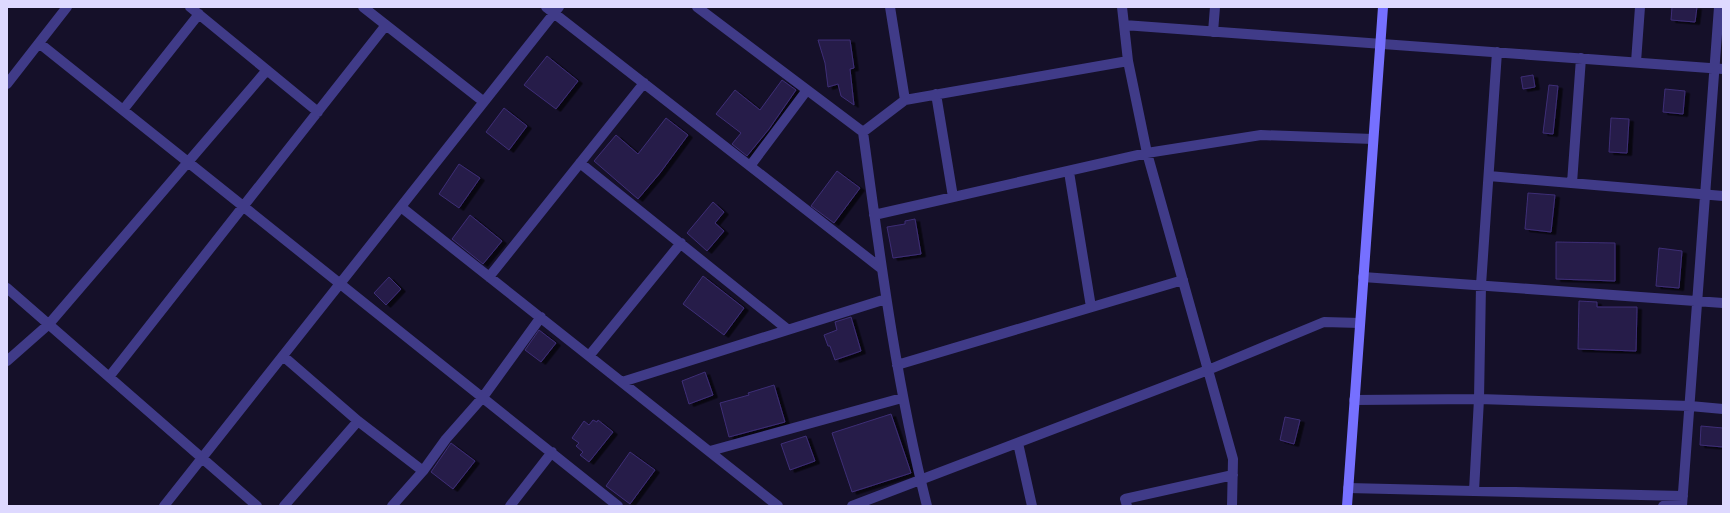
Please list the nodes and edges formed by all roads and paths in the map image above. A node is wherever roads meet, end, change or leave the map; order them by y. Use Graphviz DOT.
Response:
graph roads {
  1 [pos="67,7"];
  2 [pos="190,7"];
  3 [pos="363,7"];
  4 [pos="890,7"];
  5 [pos="1122,7"];
  6 [pos="1215,7"];
  7 [pos="1383,7"];
  8 [pos="1640,7"];
  9 [pos="1719,7"];
  10 [pos="702,8"];
  11 [pos="553,9"];
  12 [pos="199,14"];
  13 [pos="386,25"];
  14 [pos="1124,26"];
  15 [pos="1213,32"];
  16 [pos="39,43"];
  17 [pos="1380,44"];
  18 [pos="1497,52"];
  19 [pos="1581,58"];
  20 [pos="1128,61"];
  21 [pos="1636,62"];
  22 [pos="1719,68"];
  23 [pos="267,70"];
  24 [pos="644,83"];
  25 [pos="7,84"];
  26 [pos="807,90"];
  27 [pos="936,94"];
  28 [pos="905,100"];
  29 [pos="484,102"];
  30 [pos="122,110"];
  31 [pos="318,112"];
  32 [pos="863,132"];
  33 [pos="1373,140"];
  34 [pos="1146,153"];
  35 [pos="188,162"];
  36 [pos="580,162"];
  37 [pos="750,166"];
  38 [pos="1069,172"];
  39 [pos="1489,176"];
  40 [pos="1572,183"];
  41 [pos="1705,194"];
  42 [pos="1723,196"];
  43 [pos="953,197"];
  44 [pos="244,206"];
  45 [pos="401,207"];
  46 [pos="874,215"];
  47 [pos="681,243"];
  48 [pos="882,269"];
  49 [pos="489,277"];
  50 [pos="1363,277"];
  51 [pos="1183,280"];
  52 [pos="340,283"];
  53 [pos="1481,285"];
  54 [pos="7,288"];
  55 [pos="886,299"];
  56 [pos="1697,302"];
  57 [pos="1723,304"];
  58 [pos="1091,307"];
  59 [pos="540,317"];
  60 [pos="1360,323"];
  61 [pos="49,324"];
  62 [pos="787,329"];
  63 [pos="283,356"];
  64 [pos="589,356"];
  65 [pos="7,361"];
  66 [pos="897,364"];
  67 [pos="1208,370"];
  68 [pos="109,377"];
  69 [pos="622,382"];
  70 [pos="483,397"];
  71 [pos="902,398"];
  72 [pos="1479,399"];
  73 [pos="1354,400"];
  74 [pos="1690,406"];
  75 [pos="1723,409"];
  76 [pos="358,421"];
  77 [pos="1018,443"];
  78 [pos="710,451"];
  79 [pos="552,452"];
  80 [pos="202,458"];
  81 [pos="423,471"];
  82 [pos="1233,476"];
  83 [pos="920,480"];
  84 [pos="1348,488"];
  85 [pos="1474,491"];
  86 [pos="1683,501"];
  87 [pos="401,502"];
  88 [pos="164,506"];
  89 [pos="257,506"];
  90 [pos="284,506"];
  91 [pos="392,506"];
  92 [pos="510,506"];
  93 [pos="618,506"];
  94 [pos="778,506"];
  95 [pos="852,506"];
  96 [pos="927,506"];
  97 [pos="1032,506"];
  98 [pos="1126,506"];
  99 [pos="1232,506"];
  100 [pos="1347,506"];
  101 [pos="1663,506"];
  1 -- 16 [label="street"];
  2 -- 12 [label="street"];
  3 -- 13 [label="street"];
  4 -- 28 [label="street"];
  5 -- 14 [label="street"];
  6 -- 15 [label="street"];
  7 -- 17 [label="street"];
  8 -- 21 [label="street"];
  9 -- 22 [label="street"];
  10 -- 26 [label="street"];
  11 -- 24 [label="street"];
  11 -- 29 [label="street"];
  12 -- 23 [label="street"];
  12 -- 30 [label="street"];
  13 -- 29 [label="street"];
  13 -- 31 [label="street"];
  14 -- 15 [label="street"];
  14 -- 20 [label="street"];
  15 -- 17 [label="street"];
  16 -- 25 [label="street"];
  16 -- 30 [label="street"];
  17 -- 18 [label="street"];
  17 -- 33 [label="street"];
  18 -- 19 [label="street"];
  18 -- 39 [label="street"];
  19 -- 21 [label="street"];
  19 -- 40 [label="street"];
  20 -- 27 [label="street"];
  20 -- 34 [label="street"];
  21 -- 22 [label="street"];
  22 -- 41 [label="street"];
  23 -- 31 [label="street"];
  23 -- 35 [label="street"];
  24 -- 36 [label="street"];
  24 -- 37 [label="street"];
  26 -- 32 [label="street"];
  26 -- 37 [label="street"];
  27 -- 28 [label="street"];
  27 -- 43 [label="street"];
  28 -- 32 [label="street"];
  29 -- 45 [label="street"];
  30 -- 35 [label="street"];
  31 -- 44 [label="street"];
  32 -- 46 [label="street"];
  33 -- 34 [label="street"];
  33 -- 50 [label="street"];
  34 -- 38 [label="street"];
  34 -- 51 [label="street"];
  35 -- 44 [label="street"];
  35 -- 61 [label="street"];
  36 -- 47 [label="street"];
  36 -- 49 [label="street"];
  37 -- 48 [label="street"];
  38 -- 43 [label="street"];
  38 -- 58 [label="street"];
  39 -- 40 [label="street"];
  39 -- 53 [label="street"];
  40 -- 41 [label="street"];
  41 -- 42 [label="street"];
  41 -- 56 [label="street"];
  43 -- 46 [label="street"];
  44 -- 52 [label="street"];
  44 -- 68 [label="street"];
  45 -- 49 [label="street"];
  45 -- 52 [label="street"];
  46 -- 48 [label="street"];
  47 -- 62 [label="street"];
  47 -- 64 [label="street"];
  48 -- 55 [label="street"];
  49 -- 59 [label="street"];
  50 -- 53 [label="street"];
  50 -- 60 [label="street"];
  51 -- 58 [label="street"];
  51 -- 67 [label="street"];
  52 -- 63 [label="street"];
  52 -- 70 [label="street"];
  53 -- 56 [label="street"];
  53 -- 72 [label="street"];
  54 -- 61 [label="street"];
  55 -- 62 [label="street"];
  55 -- 66 [label="street"];
  56 -- 57 [label="street"];
  56 -- 74 [label="street"];
  58 -- 66 [label="street"];
  59 -- 64 [label="street"];
  59 -- 70 [label="street"];
  60 -- 67 [label="street"];
  60 -- 73 [label="street"];
  61 -- 65 [label="street"];
  61 -- 68 [label="street"];
  62 -- 69 [label="street"];
  63 -- 76 [label="street"];
  63 -- 80 [label="street"];
  64 -- 69 [label="street"];
  66 -- 71 [label="street"];
  67 -- 77 [label="street"];
  67 -- 82 [label="street"];
  68 -- 80 [label="street"];
  69 -- 78 [label="street"];
  70 -- 79 [label="street"];
  70 -- 81 [label="street"];
  71 -- 78 [label="street"];
  71 -- 83 [label="street"];
  72 -- 73 [label="street"];
  72 -- 74 [label="street"];
  72 -- 85 [label="street"];
  73 -- 84 [label="street"];
  74 -- 75 [label="street"];
  74 -- 86 [label="street"];
  76 -- 81 [label="street"];
  76 -- 90 [label="street"];
  77 -- 83 [label="street"];
  77 -- 97 [label="street"];
  78 -- 94 [label="street"];
  79 -- 92 [label="street"];
  79 -- 93 [label="street"];
  80 -- 88 [label="street"];
  80 -- 89 [label="street"];
  81 -- 87 [label="street"];
  82 -- 98 [label="street"];
  82 -- 99 [label="street"];
  83 -- 95 [label="street"];
  83 -- 96 [label="street"];
  84 -- 85 [label="street"];
  84 -- 100 [label="street"];
  85 -- 86 [label="street"];
  86 -- 101 [label="street"];
  87 -- 91 [label="street"];
}
